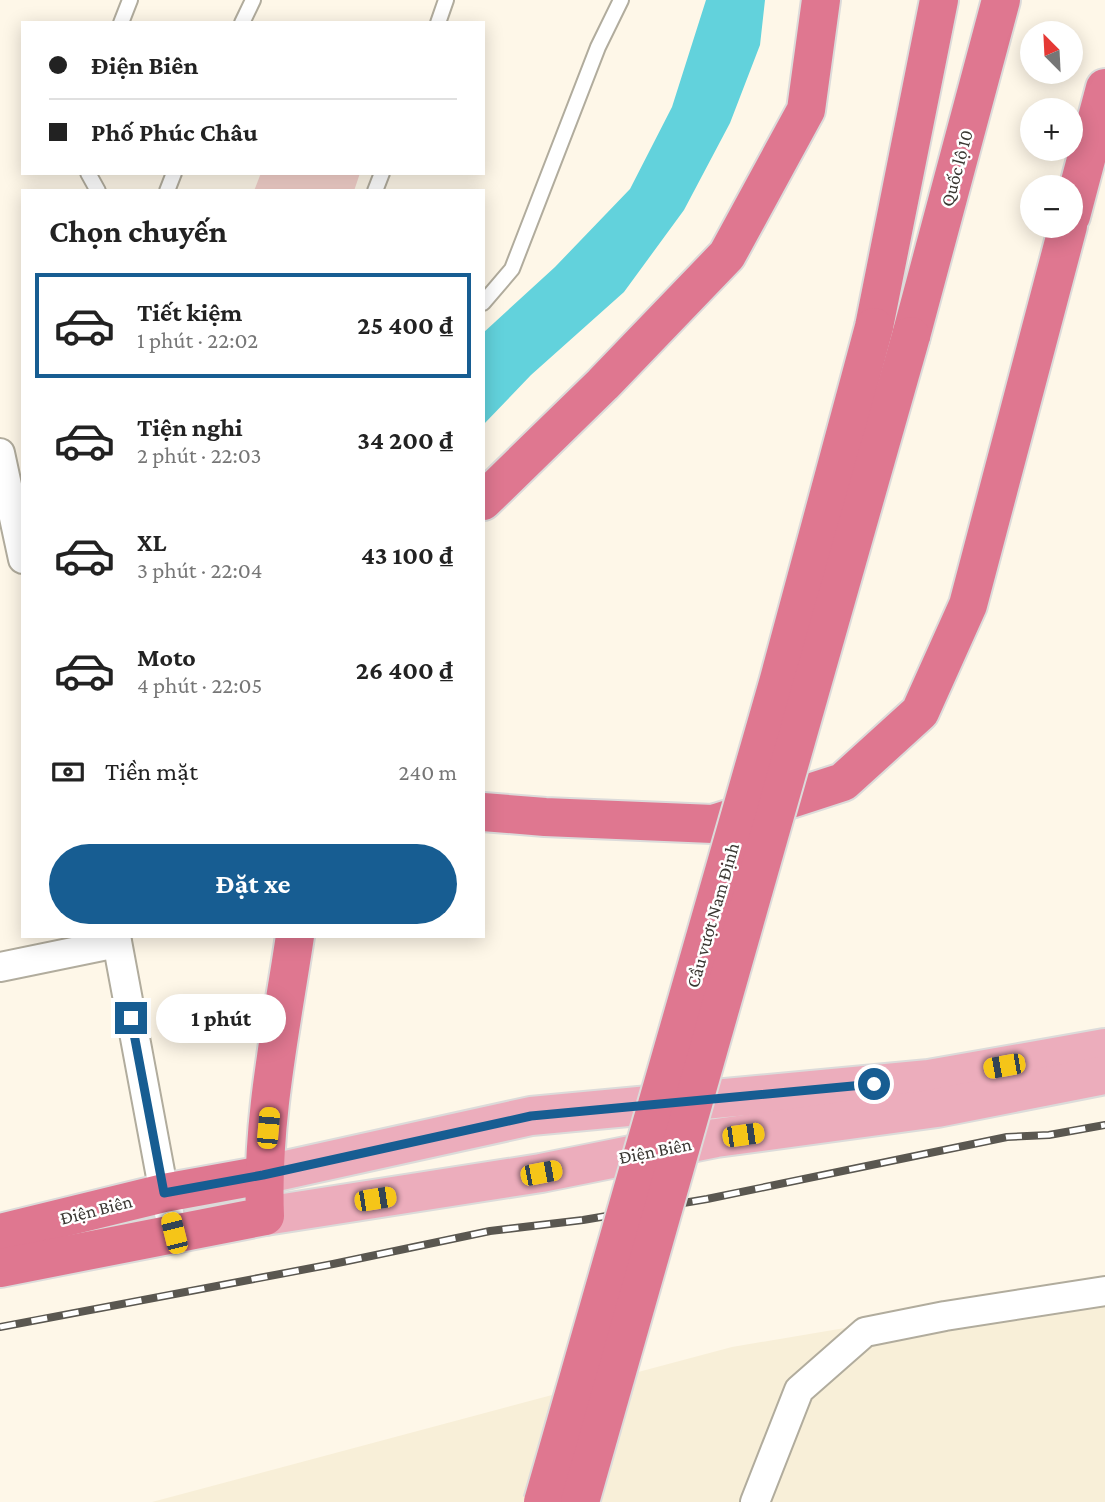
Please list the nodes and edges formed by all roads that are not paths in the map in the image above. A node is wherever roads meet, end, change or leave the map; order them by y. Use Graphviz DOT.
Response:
graph roads {
  1 [pos="130,0"];
  2 [pos="253,0"];
  3 [pos="446,0"];
  4 [pos="621,0"];
  5 [pos="821,0"];
  6 [pos="939,0"];
  7 [pos="1001,0"];
  8 [pos="122,21"];
  9 [pos="243,21"];
  10 [pos="439,21"];
  11 [pos="1105,88"];
  12 [pos="1082,175"];
  13 [pos="1066,238"];
  14 [pos="485,301"];
  15 [pos="912,336"];
  16 [pos="0,453"];
  17 [pos="485,499"];
  18 [pos="21,550"];
  19 [pos="485,811"];
  20 [pos="544,817"];
  21 [pos="485,832"];
  22 [pos="295,938"];
  23 [pos="321,938"];
  24 [pos="117,940"];
  25 [pos="0,967"];
  26 [pos="285,1003"];
  27 [pos="1105,1048"];
  28 [pos="1105,1075"];
  29 [pos="263,1175"];
  30 [pos="164,1193"];
  31 [pos="265,1216"];
  32 [pos="0,1233"];
  33 [pos="174,1233"];
  34 [pos="0,1268"];
  35 [pos="1105,1290"];
  36 [pos="543,1502"];
  37 [pos="580,1502"];
  38 [pos="755,1502"];
  1 -- 8 [label="lane"];
  2 -- 9 [label="lane"];
  3 -- 10 [label="lane"];
  4 -- 14 [label="lane"];
  5 -- 17 [label="highway"];
  6 -- 36 [label="highway, Cầu vượt Nam Định, bridge"];
  7 -- 15 [label="highway, Quốc lộ 10"];
  11 -- 12 [label="highway"];
  13 -- 20 [label="highway"];
  15 -- 37 [label="highway, Cầu vượt Nam Định, bridge"];
  16 -- 18 [label="street"];
  19 -- 20 [label="highway"];
  20 -- 21 [label="highway"];
  22 -- 26 [label="highway"];
  23 -- 26 [label="highway"];
  24 -- 25 [label="street"];
  24 -- 30 [label="street"];
  26 -- 29 [label="highway"];
  27 -- 29 [label="main road, Điện Biên"];
  28 -- 31 [label="main road, Điện Biên"];
  29 -- 30 [label="highway, Điện Biên"];
  29 -- 31 [label="highway"];
  30 -- 32 [label="highway, Điện Biên"];
  30 -- 33 [label="street"];
  31 -- 33 [label="highway, Điện Biên"];
  33 -- 34 [label="highway, Điện Biên"];
  35 -- 38 [label="street"];
}
